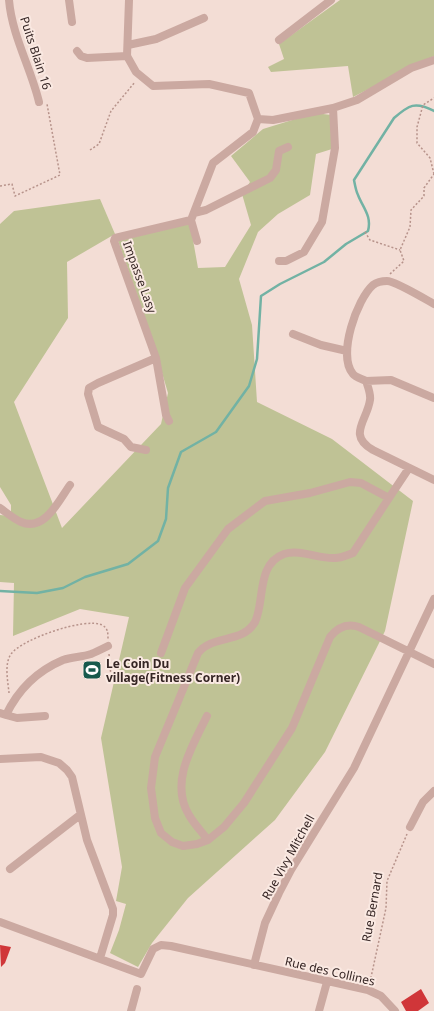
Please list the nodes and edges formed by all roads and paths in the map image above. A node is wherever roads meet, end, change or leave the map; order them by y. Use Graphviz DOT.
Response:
graph roads {
  1 [pos="9,0"];
  2 [pos="69,0"];
  3 [pos="129,0"];
  4 [pos="331,0"];
  5 [pos="204,18"];
  6 [pos="72,22"];
  7 [pos="279,40"];
  8 [pos="128,44"];
  9 [pos="77,51"];
  10 [pos="127,56"];
  11 [pos="434,60"];
  12 [pos="140,76"];
  13 [pos="434,98"];
  14 [pos="39,102"];
  15 [pos="333,108"];
  16 [pos="258,119"];
  17 [pos="288,147"];
  18 [pos="90,150"];
  19 [pos="434,174"];
  20 [pos="0,186"];
  21 [pos="193,217"];
  22 [pos="366,232"];
  23 [pos="197,241"];
  24 [pos="400,250"];
  25 [pos="279,261"];
  26 [pos="390,281"];
  27 [pos="434,304"];
  28 [pos="292,334"];
  29 [pos="347,351"];
  30 [pos="156,358"];
  31 [pos="366,381"];
  32 [pos="434,398"];
  33 [pos="170,421"];
  34 [pos="146,450"];
  35 [pos="409,468"];
  36 [pos="434,480"];
  37 [pos="70,485"];
  38 [pos="389,498"];
  39 [pos="0,508"];
  40 [pos="434,599"];
  41 [pos="108,646"];
  42 [pos="410,652"];
  43 [pos="161,653"];
  44 [pos="434,664"];
  45 [pos="111,677"];
  46 [pos="11,705"];
  47 [pos="3,714"];
  48 [pos="45,716"];
  49 [pos="207,716"];
  50 [pos="0,759"];
  51 [pos="434,791"];
  52 [pos="80,815"];
  53 [pos="410,827"];
  54 [pos="208,840"];
  55 [pos="10,869"];
  56 [pos="0,922"];
  57 [pos="100,958"];
  58 [pos="254,965"];
  59 [pos="141,974"];
  60 [pos="326,982"];
  61 [pos="368,990"];
  62 [pos="131,1011"];
  63 [pos="319,1011"];
  64 [pos="395,1011"];
  1 -- 14 [label="street, Puits Blain 16"];
  2 -- 6 [label="street"];
  3 -- 8 [label="street"];
  4 -- 7 [label="street"];
  5 -- 8 [label="street"];
  8 -- 10 [label="street"];
  9 -- 10 [label="street"];
  10 -- 12 [label="street"];
  11 -- 15 [label="street"];
  12 -- 16 [label="street"];
  12 -- 18 [label="path"];
  13 -- 19 [label="path"];
  14 -- 20 [label="path, Puits Blain 16"];
  15 -- 16 [label="street"];
  15 -- 25 [label="street"];
  16 -- 21 [label="street"];
  17 -- 21 [label="street"];
  19 -- 24 [label="path"];
  21 -- 23 [label="street"];
  21 -- 30 [label="street, Impasse Lasy"];
  22 -- 24 [label="path"];
  24 -- 26 [label="path"];
  26 -- 27 [label="street"];
  26 -- 29 [label="street"];
  28 -- 29 [label="street"];
  29 -- 31 [label="street"];
  30 -- 33 [label="street"];
  30 -- 34 [label="street"];
  31 -- 32 [label="street"];
  31 -- 35 [label="street"];
  35 -- 36 [label="street"];
  35 -- 38 [label="street"];
  37 -- 39 [label="street"];
  38 -- 43 [label="street"];
  38 -- 54 [label="street"];
  40 -- 42 [label="street, Rue Vivy Mitchell"];
  41 -- 45 [label="path"];
  41 -- 46 [label="street"];
  41 -- 46 [label="path"];
  42 -- 44 [label="street"];
  42 -- 54 [label="street"];
  42 -- 58 [label="street, Rue Vivy Mitchell"];
  46 -- 47 [label="street"];
  47 -- 48 [label="street"];
  49 -- 54 [label="street"];
  50 -- 52 [label="street"];
  51 -- 53 [label="street"];
  52 -- 55 [label="street"];
  52 -- 57 [label="street"];
  53 -- 61 [label="path, Rue Bernard"];
  56 -- 57 [label="street"];
  57 -- 59 [label="street"];
  58 -- 59 [label="street"];
  58 -- 60 [label="street, Rue des Collines"];
  59 -- 62 [label="street"];
  60 -- 61 [label="street, Rue des Collines"];
  60 -- 63 [label="street"];
  61 -- 64 [label="street, Rue des Collines"];
}
